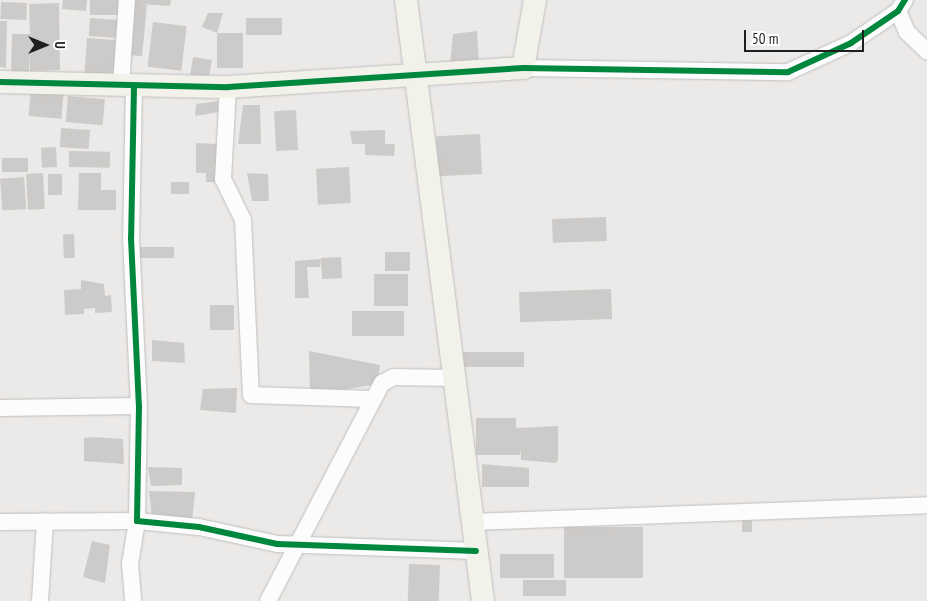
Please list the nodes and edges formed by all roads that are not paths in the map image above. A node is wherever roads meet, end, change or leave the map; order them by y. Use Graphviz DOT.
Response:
graph roads {
  1 [pos="127,0"];
  2 [pos="406,0"];
  3 [pos="522,0"];
  4 [pos="535,0"];
  5 [pos="902,6"];
  6 [pos="927,50"];
  7 [pos="517,69"];
  8 [pos="414,76"];
  9 [pos="0,82"];
  10 [pos="128,86"];
  11 [pos="228,87"];
  12 [pos="452,378"];
  13 [pos="372,399"];
  14 [pos="140,406"];
  15 [pos="0,408"];
  16 [pos="927,505"];
  17 [pos="45,521"];
  18 [pos="137,521"];
  19 [pos="0,522"];
  20 [pos="472,522"];
  21 [pos="298,544"];
  22 [pos="476,551"];
  23 [pos="40,601"];
  24 [pos="133,601"];
  25 [pos="268,601"];
  26 [pos="483,601"];
  1 -- 10 [label="street"];
  2 -- 8 [label="street"];
  3 -- 7 [label="street"];
  4 -- 7 [label="street"];
  5 -- 6 [label="street"];
  5 -- 7 [label="street"];
  7 -- 8 [label="street"];
  8 -- 11 [label="street"];
  8 -- 12 [label="street"];
  9 -- 10 [label="street"];
  10 -- 11 [label="street"];
  10 -- 14 [label="street"];
  11 -- 13 [label="street"];
  12 -- 13 [label="street"];
  12 -- 20 [label="street"];
  13 -- 21 [label="street"];
  14 -- 15 [label="street"];
  14 -- 18 [label="street"];
  16 -- 20 [label="street"];
  17 -- 18 [label="street"];
  17 -- 19 [label="street"];
  17 -- 23 [label="street"];
  18 -- 21 [label="street"];
  18 -- 24 [label="street"];
  20 -- 22 [label="street"];
  21 -- 22 [label="street"];
  21 -- 25 [label="street"];
  22 -- 26 [label="street"];
}
